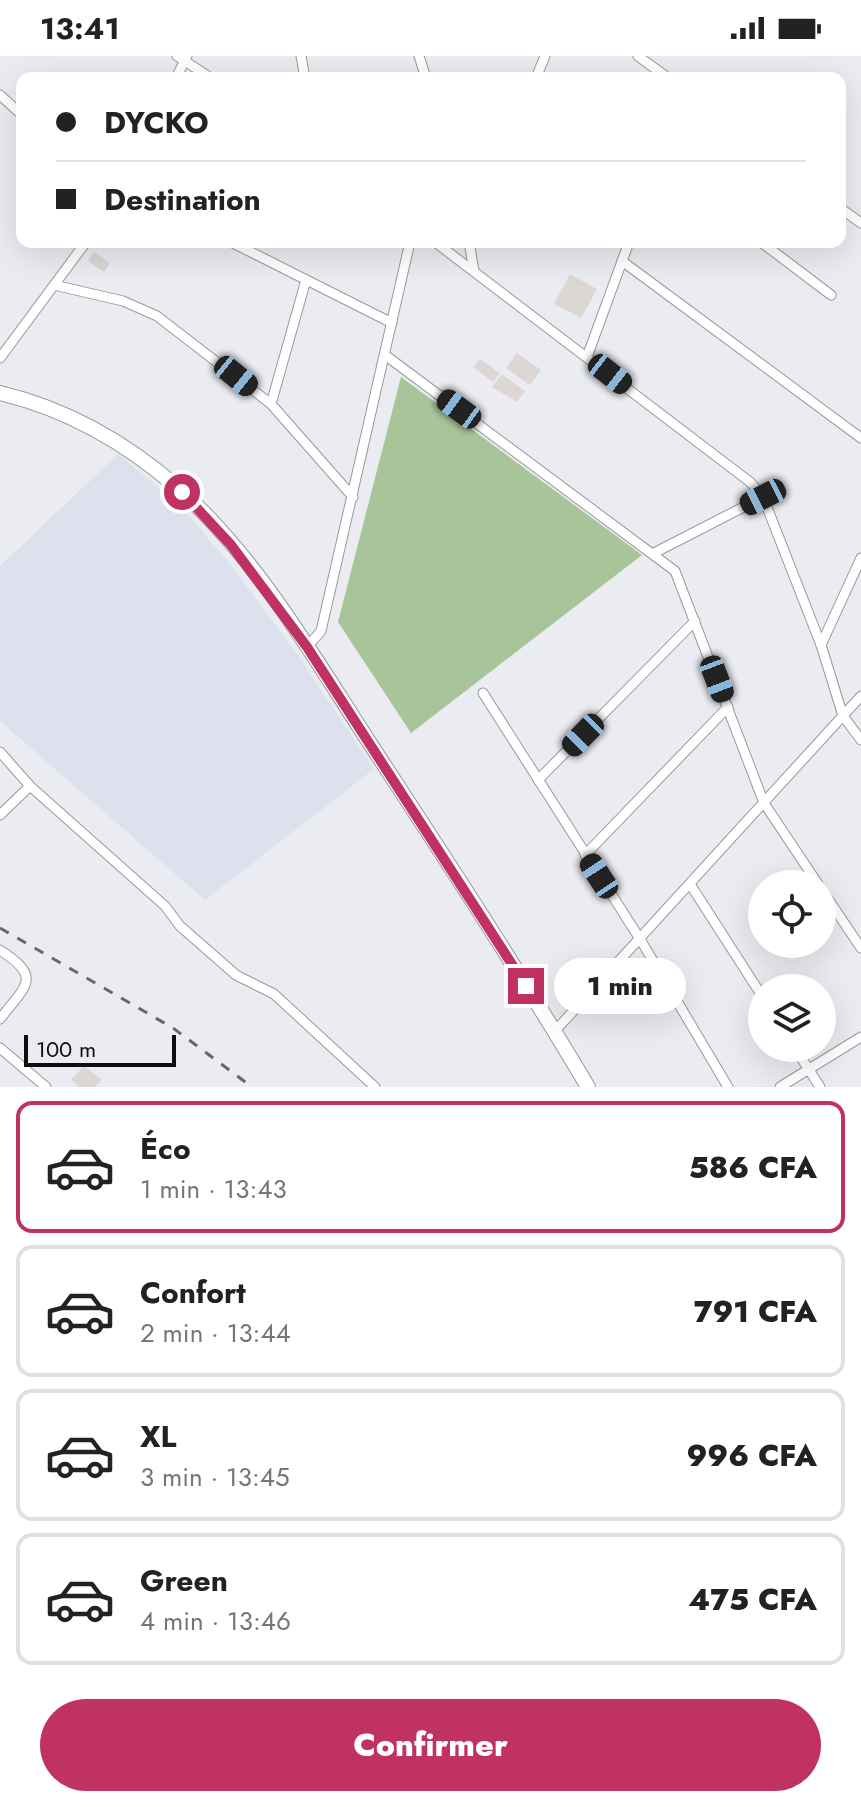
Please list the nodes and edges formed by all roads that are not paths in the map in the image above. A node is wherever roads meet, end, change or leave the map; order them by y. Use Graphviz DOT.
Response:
graph roads {
  1 [pos="638,56"];
  2 [pos="183,57"];
  3 [pos="203,72"];
  4 [pos="660,72"];
  5 [pos="0,95"];
  6 [pos="16,110"];
  7 [pos="82,248"];
  8 [pos="243,248"];
  9 [pos="409,248"];
  10 [pos="443,248"];
  11 [pos="470,248"];
  12 [pos="627,248"];
  13 [pos="769,248"];
  14 [pos="622,261"];
  15 [pos="474,271"];
  16 [pos="306,280"];
  17 [pos="54,285"];
  18 [pos="831,295"];
  19 [pos="392,323"];
  20 [pos="385,355"];
  21 [pos="587,357"];
  22 [pos="0,358"];
  23 [pos="0,393"];
  24 [pos="271,404"];
  25 [pos="861,438"];
  26 [pos="353,497"];
  27 [pos="763,497"];
  28 [pos="654,553"];
  29 [pos="861,558"];
  30 [pos="695,621"];
  31 [pos="821,645"];
  32 [pos="307,647"];
  33 [pos="483,693"];
  34 [pos="861,696"];
  35 [pos="728,707"];
  36 [pos="843,716"];
  37 [pos="861,740"];
  38 [pos="0,752"];
  39 [pos="538,780"];
  40 [pos="30,786"];
  41 [pos="764,803"];
  42 [pos="0,815"];
  43 [pos="585,855"];
  44 [pos="809,870"];
  45 [pos="690,884"];
  46 [pos="836,911"];
  47 [pos="640,939"];
  48 [pos="861,948"];
  49 [pos="0,950"];
  50 [pos="748,974"];
  51 [pos="0,1019"];
  52 [pos="555,1031"];
  53 [pos="861,1037"];
  54 [pos="0,1048"];
  55 [pos="804,1062"];
  56 [pos="808,1069"];
  57 [pos="46,1087"];
  58 [pos="375,1087"];
  59 [pos="588,1087"];
  60 [pos="728,1087"];
  61 [pos="780,1087"];
  62 [pos="820,1087"];
  1 -- 4 [label="street"];
  2 -- 3 [label="street"];
  5 -- 6 [label="street"];
  7 -- 17 [label="street"];
  8 -- 16 [label="street"];
  9 -- 19 [label="street"];
  10 -- 15 [label="street"];
  11 -- 15 [label="street"];
  12 -- 14 [label="street"];
  13 -- 18 [label="street"];
  14 -- 21 [label="street"];
  14 -- 25 [label="street"];
  15 -- 21 [label="street"];
  16 -- 19 [label="street"];
  16 -- 24 [label="street"];
  17 -- 22 [label="street"];
  17 -- 24 [label="street"];
  19 -- 20 [label="street"];
  20 -- 26 [label="street"];
  20 -- 28 [label="street"];
  21 -- 27 [label="street"];
  23 -- 32 [label="main road"];
  24 -- 26 [label="street"];
  26 -- 32 [label="street"];
  27 -- 28 [label="street"];
  27 -- 31 [label="street"];
  28 -- 30 [label="street"];
  29 -- 31 [label="street"];
  30 -- 35 [label="street"];
  30 -- 39 [label="street"];
  31 -- 36 [label="street"];
  32 -- 52 [label="main road"];
  33 -- 39 [label="street"];
  34 -- 36 [label="street"];
  35 -- 41 [label="street"];
  35 -- 43 [label="street"];
  36 -- 37 [label="street"];
  36 -- 41 [label="street"];
  38 -- 40 [label="street"];
  39 -- 43 [label="street"];
  40 -- 42 [label="street"];
  40 -- 58 [label="street"];
  41 -- 44 [label="street"];
  41 -- 45 [label="street"];
  43 -- 47 [label="street"];
  45 -- 47 [label="street"];
  45 -- 50 [label="street"];
  46 -- 48 [label="street"];
  47 -- 52 [label="street"];
  47 -- 60 [label="street"];
  49 -- 51 [label="street"];
  52 -- 59 [label="main road"];
  53 -- 56 [label="street"];
  54 -- 57 [label="street"];
  55 -- 56 [label="street"];
  56 -- 61 [label="street"];
  56 -- 62 [label="street"];
}
